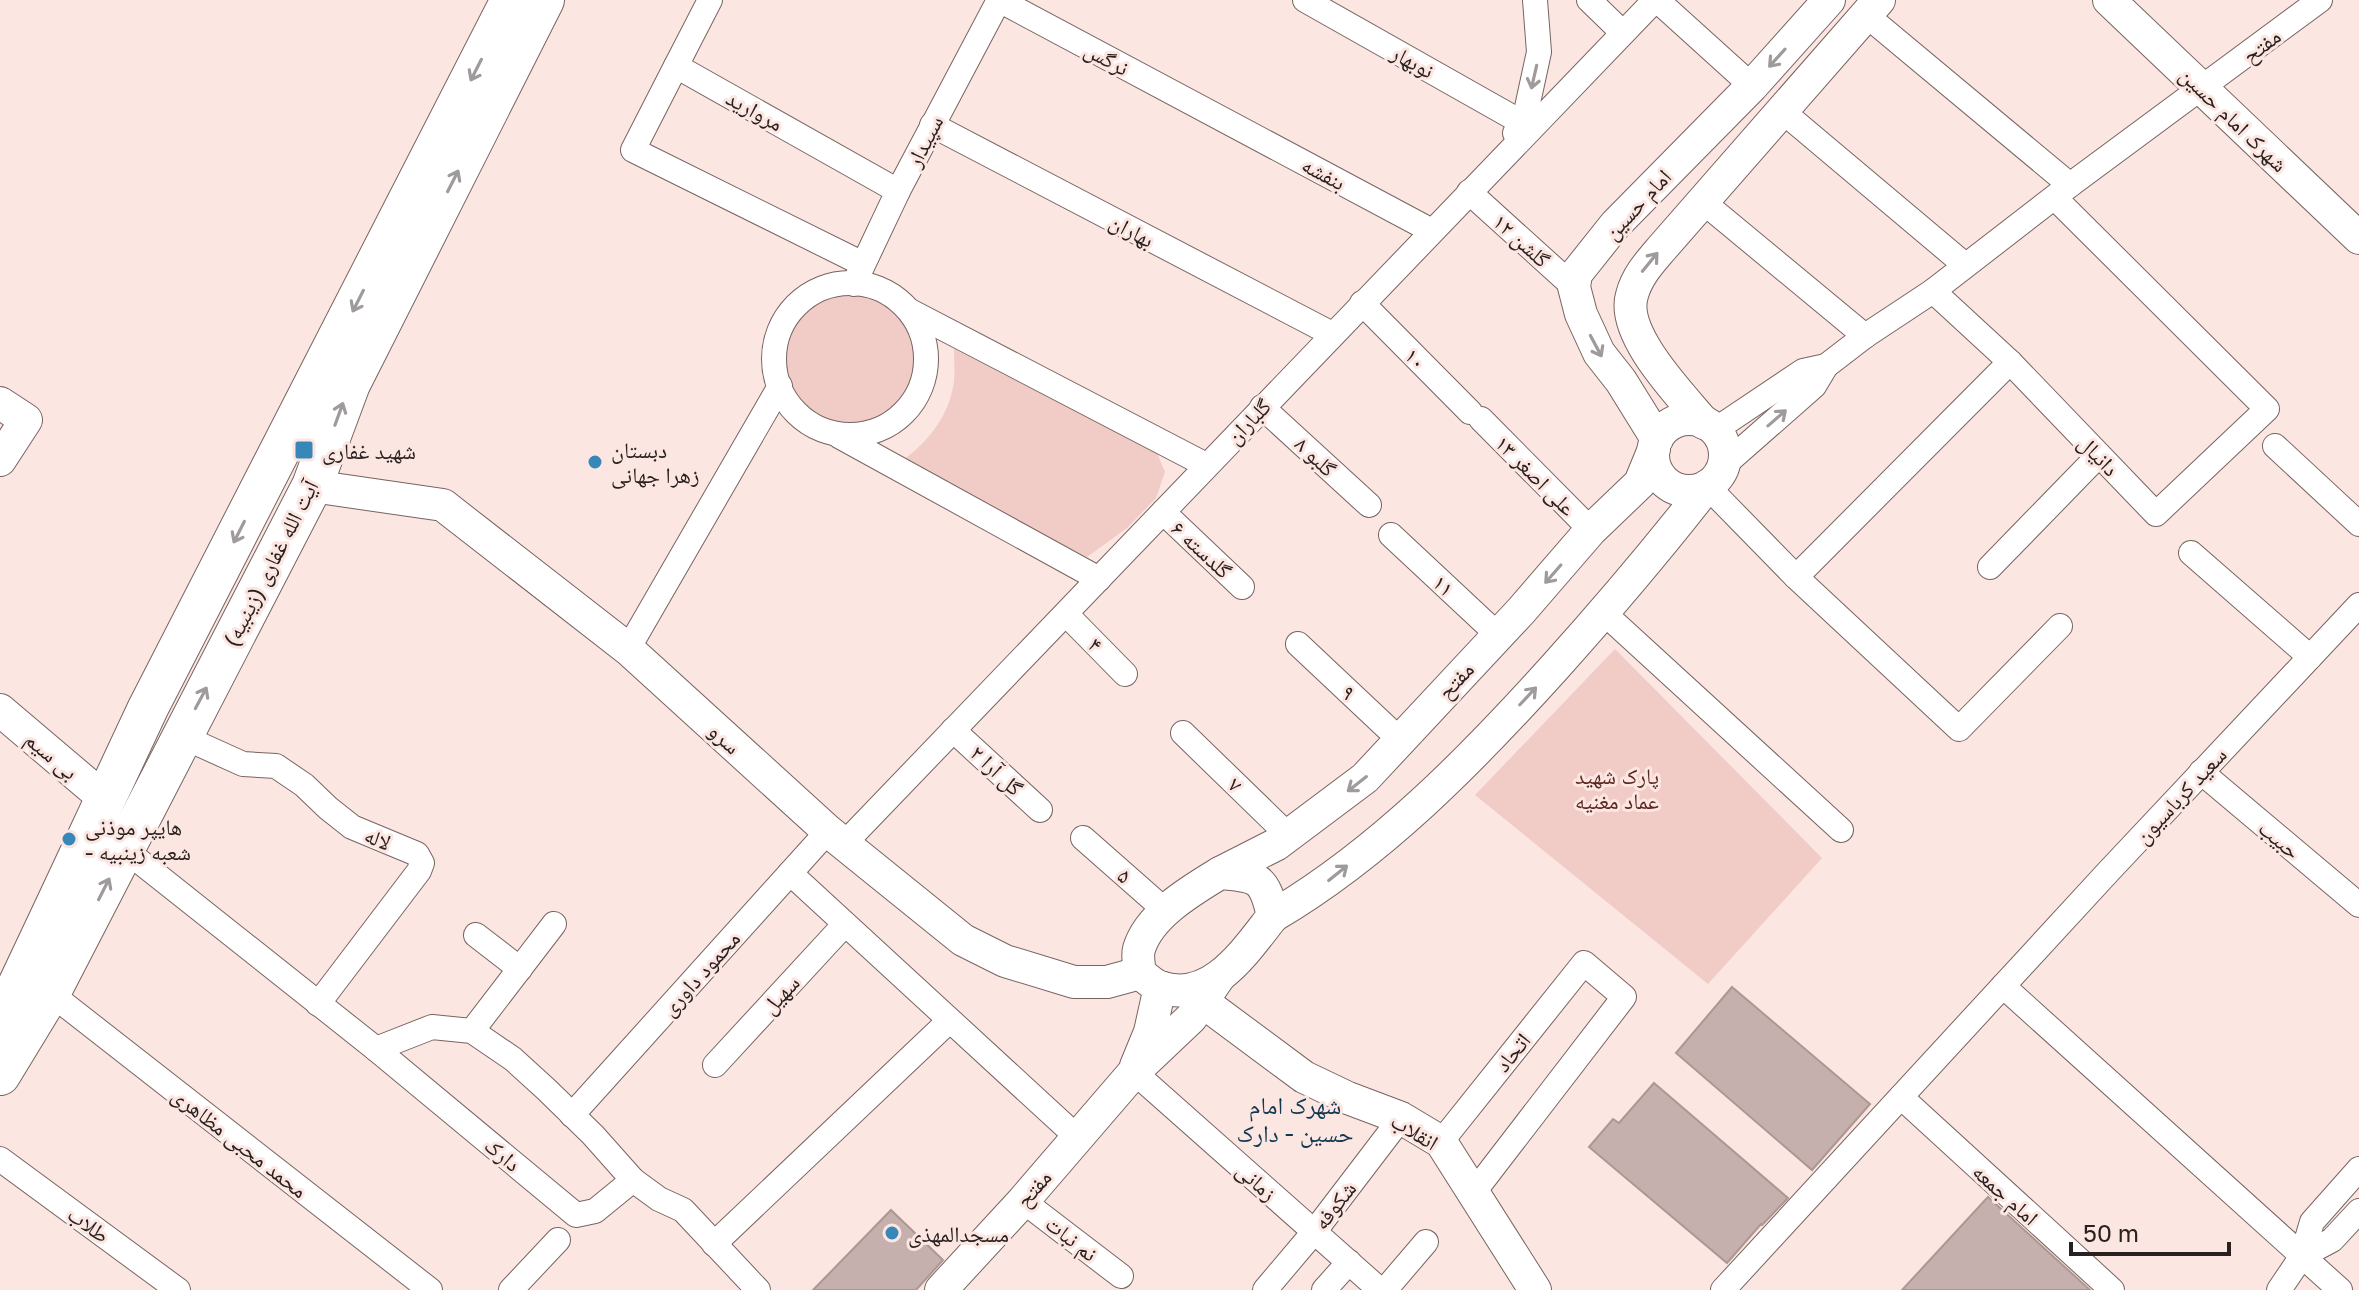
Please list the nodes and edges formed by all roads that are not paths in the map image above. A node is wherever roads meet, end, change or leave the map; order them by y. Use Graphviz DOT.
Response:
graph roads {
  1 [pos="511,0"];
  2 [pos="544,0"];
  3 [pos="710,0"];
  4 [pos="999,0"];
  5 [pos="1305,0"];
  6 [pos="1535,0"];
  7 [pos="1589,0"];
  8 [pos="1656,0"];
  9 [pos="1829,0"];
  10 [pos="2109,0"];
  11 [pos="2320,0"];
  12 [pos="1873,7"];
  13 [pos="1623,33"];
  14 [pos="676,66"];
  15 [pos="1752,86"];
  16 [pos="2202,89"];
  17 [pos="1782,111"];
  18 [pos="1216,115"];
  19 [pos="1521,122"];
  20 [pos="932,125"];
  21 [pos="1501,160"];
  22 [pos="898,191"];
  23 [pos="1469,192"];
  24 [pos="2062,192"];
  25 [pos="1702,201"];
  26 [pos="1432,231"];
  27 [pos="2359,238"];
  28 [pos="1965,265"];
  29 [pos="859,274"];
  30 [pos="1574,287"];
  31 [pos="1933,291"];
  32 [pos="1362,303"];
  33 [pos="910,311"];
  34 [pos="1332,334"];
  35 [pos="1865,336"];
  36 [pos="2010,362"];
  37 [pos="1826,366"];
  38 [pos="780,386"];
  39 [pos="0,403"];
  40 [pos="1262,407"];
  41 [pos="1475,416"];
  42 [pos="1709,426"];
  43 [pos="832,432"];
  44 [pos="1655,444"];
  45 [pos="2275,446"];
  46 [pos="2099,455"];
  47 [pos="0,460"];
  48 [pos="1206,465"];
  49 [pos="1715,476"];
  50 [pos="312,486"];
  51 [pos="1369,505"];
  52 [pos="1163,512"];
  53 [pos="2359,524"];
  54 [pos="1591,530"];
  55 [pos="1391,535"];
  56 [pos="2191,553"];
  57 [pos="1990,567"];
  58 [pos="1796,577"];
  59 [pos="1099,579"];
  60 [pos="1242,587"];
  61 [pos="2359,605"];
  62 [pos="1604,613"];
  63 [pos="1066,614"];
  64 [pos="2060,626"];
  65 [pos="1498,635"];
  66 [pos="1298,644"];
  67 [pos="628,649"];
  68 [pos="2310,657"];
  69 [pos="1125,674"];
  70 [pos="0,710"];
  71 [pos="953,730"];
  72 [pos="1183,733"];
  73 [pos="181,736"];
  74 [pos="1400,740"];
  75 [pos="2201,772"];
  76 [pos="105,799"];
  77 [pos="1040,810"];
  78 [pos="1841,830"];
  79 [pos="1288,835"];
  80 [pos="836,838"];
  81 [pos="1083,838"];
  82 [pos="124,849"];
  83 [pos="790,873"];
  84 [pos="1220,873"];
  85 [pos="2359,905"];
  86 [pos="53,911"];
  87 [pos="1167,912"];
  88 [pos="1273,916"];
  89 [pos="554,924"];
  90 [pos="845,924"];
  91 [pos="476,935"];
  92 [pos="68,958"];
  93 [pos="520,969"];
  94 [pos="1150,980"];
  95 [pos="2003,986"];
  96 [pos="1211,989"];
  97 [pos="50,993"];
  98 [pos="4,1003"];
  99 [pos="318,1004"];
  100 [pos="949,1021"];
  101 [pos="472,1031"];
  102 [pos="376,1049"];
  103 [pos="715,1065"];
  104 [pos="6,1066"];
  105 [pos="1134,1072"];
  106 [pos="1901,1097"];
  107 [pos="572,1115"];
  108 [pos="1401,1118"];
  109 [pos="1077,1137"];
  110 [pos="1441,1142"];
  111 [pos="0,1159"];
  112 [pos="2359,1169"];
  113 [pos="633,1180"];
  114 [pos="1474,1192"];
  115 [pos="1023,1201"];
  116 [pos="2359,1211"];
  117 [pos="1314,1232"];
  118 [pos="558,1240"];
  119 [pos="1426,1242"];
  120 [pos="714,1244"];
  121 [pos="2302,1256"];
  122 [pos="1349,1262"];
  123 [pos="1121,1276"];
  124 [pos="952,1286"];
  125 [pos="178,1290"];
  126 [pos="430,1290"];
  127 [pos="511,1290"];
  128 [pos="758,1290"];
  129 [pos="1265,1290"];
  130 [pos="1324,1290"];
  131 [pos="1382,1290"];
  132 [pos="1535,1290"];
  133 [pos="1723,1290"];
  134 [pos="2112,1290"];
  135 [pos="2279,1290"];
  136 [pos="2340,1290"];
  1 -- 76 [label="main road, آیت الله غفاری (زینبیه), one-way"];
  50 -- 2 [label="main road, آیت الله غفاری (زینبیه), one-way"];
  3 -- 14 [label="street"];
  4 -- 18 [label="street, نرگس"];
  4 -- 20 [label="street, سپیدار"];
  5 -- 19 [label="street, نوبهار"];
  6 -- 19 [label="street, one-way"];
  7 -- 13 [label="street"];
  8 -- 13 [label="street, گلباران"];
  8 -- 15 [label="street"];
  9 -- 15 [label="street, امام حسین, one-way"];
  10 -- 16 [label="street, شهرک امام حسین"];
  11 -- 16 [label="street, مفتح"];
  12 -- 17 [label="street, امام حسین"];
  12 -- 24 [label="street"];
  13 -- 21 [label="street, گلباران"];
  14 -- 22 [label="street, مروارید"];
  14 -- 29 [label="street"];
  15 -- 30 [label="street, امام حسین"];
  16 -- 24 [label="street, مفتح"];
  16 -- 27 [label="street, شهرک امام حسین"];
  17 -- 25 [label="street, امام حسین"];
  17 -- 28 [label="street"];
  18 -- 26 [label="street, بنفشه"];
  19 -- 21 [label="street"];
  20 -- 22 [label="street, سپیدار"];
  20 -- 34 [label="street, بهاران"];
  21 -- 23 [label="street, گلباران"];
  22 -- 29 [label="street, سپیدار"];
  23 -- 26 [label="street, گلباران"];
  23 -- 30 [label="street, گلشن ۱۲"];
  24 -- 28 [label="street, مفتح"];
  24 -- 46 [label="street, دانیال"];
  25 -- 35 [label="street"];
  42 -- 25 [label="street, امام حسین, one-way"];
  26 -- 32 [label="street, گلباران"];
  28 -- 31 [label="street, مفتح"];
  29 -- 33 [label="street"];
  29 -- 38 [label="street"];
  30 -- 44 [label="street, one-way"];
  31 -- 35 [label="street, مفتح"];
  31 -- 36 [label="street, دانیال"];
  32 -- 34 [label="street, گلباران"];
  32 -- 41 [label="street, ۱۰"];
  33 -- 43 [label="street"];
  33 -- 48 [label="street"];
  34 -- 40 [label="street, گلباران"];
  35 -- 37 [label="street, مفتح"];
  36 -- 46 [label="street, دانیال"];
  36 -- 58 [label="street"];
  37 -- 42 [label="street"];
  49 -- 37 [label="street, one-way"];
  38 -- 43 [label="street"];
  38 -- 67 [label="street"];
  39 -- 47 [label="street"];
  40 -- 48 [label="street, گلباران"];
  40 -- 51 [label="street, گلبو ۸"];
  41 -- 54 [label="street, علی اصغر ۱۳"];
  42 -- 44 [label="street"];
  42 -- 49 [label="street"];
  43 -- 59 [label="street"];
  44 -- 49 [label="street"];
  44 -- 54 [label="street, مفتح"];
  45 -- 53 [label="street"];
  46 -- 57 [label="street"];
  48 -- 52 [label="street, گلباران"];
  49 -- 58 [label="street"];
  49 -- 62 [label="street"];
  50 -- 67 [label="street, سرو"];
  73 -- 50 [label="main road, آیت الله غفاری (زینبیه), one-way"];
  52 -- 59 [label="street, گلباران"];
  52 -- 60 [label="street, گلدسته ۶"];
  54 -- 65 [label="street, مفتح, one-way"];
  55 -- 65 [label="street, ۱۱"];
  56 -- 68 [label="street"];
  58 -- 64 [label="street"];
  59 -- 63 [label="street, گلباران"];
  61 -- 68 [label="street, سعید کرباسیون"];
  62 -- 78 [label="street"];
  88 -- 62 [label="street, one-way"];
  63 -- 69 [label="street, ۴"];
  63 -- 71 [label="street, گلباران"];
  65 -- 74 [label="street, مفتح"];
  66 -- 74 [label="street, ۹"];
  67 -- 80 [label="street, سرو"];
  68 -- 75 [label="street, سعید کرباسیون"];
  70 -- 76 [label="street, بی سیم"];
  71 -- 77 [label="street, گل آرا ۲"];
  71 -- 80 [label="street, گلباران"];
  72 -- 79 [label="street, ۷"];
  73 -- 82 [label="main road, آیت الله غفاری (زینبیه)"];
  73 -- 99 [label="street, لاله"];
  74 -- 79 [label="street, مفتح, one-way"];
  75 -- 85 [label="street, حبیب"];
  75 -- 95 [label="street, سعید کرباسیون"];
  76 -- 86 [label="main road, آیت الله غفاری (زینبیه)"];
  79 -- 84 [label="street, مفتح"];
  80 -- 83 [label="street, محمود داوری"];
  80 -- 94 [label="street, سرو"];
  81 -- 87 [label="street, ۵"];
  92 -- 82 [label="main road, آیت الله غفاری (زینبیه), one-way"];
  82 -- 99 [label="street, دارک"];
  83 -- 90 [label="street"];
  83 -- 107 [label="street, محمود داوری"];
  84 -- 87 [label="street"];
  84 -- 88 [label="street"];
  86 -- 92 [label="main road"];
  86 -- 98 [label="main road, آیت الله غفاری (زینبیه)"];
  87 -- 94 [label="street"];
  88 -- 96 [label="street"];
  89 -- 93 [label="street"];
  90 -- 100 [label="street"];
  90 -- 103 [label="street, سهیل"];
  91 -- 93 [label="street"];
  92 -- 97 [label="main road, آیت الله غفاری (زینبیه)"];
  93 -- 101 [label="street"];
  94 -- 96 [label="street"];
  94 -- 105 [label="street"];
  95 -- 106 [label="street, سعید کرباسیون"];
  95 -- 121 [label="street"];
  96 -- 105 [label="street, مفتح"];
  96 -- 108 [label="street, انقلاب"];
  97 -- 104 [label="main road, آیت الله غفاری (زینبیه)"];
  97 -- 126 [label="street, محمد محبی مظاهری"];
  98 -- 104 [label="main road"];
  99 -- 102 [label="street, دارک"];
  100 -- 109 [label="street"];
  100 -- 120 [label="street"];
  101 -- 102 [label="street"];
  101 -- 107 [label="street"];
  102 -- 113 [label="street, دارک"];
  105 -- 109 [label="street, مفتح"];
  105 -- 117 [label="street, زمانی"];
  106 -- 133 [label="street, سعید کرباسیون"];
  106 -- 134 [label="street, امام جمعه"];
  107 -- 113 [label="street"];
  108 -- 110 [label="street, انقلاب"];
  108 -- 117 [label="street, شکوفه"];
  109 -- 115 [label="street, مفتح"];
  110 -- 114 [label="street, انقلاب"];
  110 -- 114 [label="street, اتحاد"];
  111 -- 125 [label="street, طلاب"];
  112 -- 121 [label="street"];
  113 -- 120 [label="street"];
  114 -- 132 [label="street, انقلاب"];
  115 -- 123 [label="street, نم نبات"];
  115 -- 124 [label="street, مفتح"];
  116 -- 121 [label="street"];
  117 -- 122 [label="street, زمانی"];
  117 -- 129 [label="street, شکوفه"];
  118 -- 127 [label="street"];
  119 -- 131 [label="street"];
  120 -- 128 [label="street"];
  121 -- 135 [label="street"];
  121 -- 136 [label="street"];
  122 -- 130 [label="street"];
  122 -- 131 [label="street, زمانی"];
}
